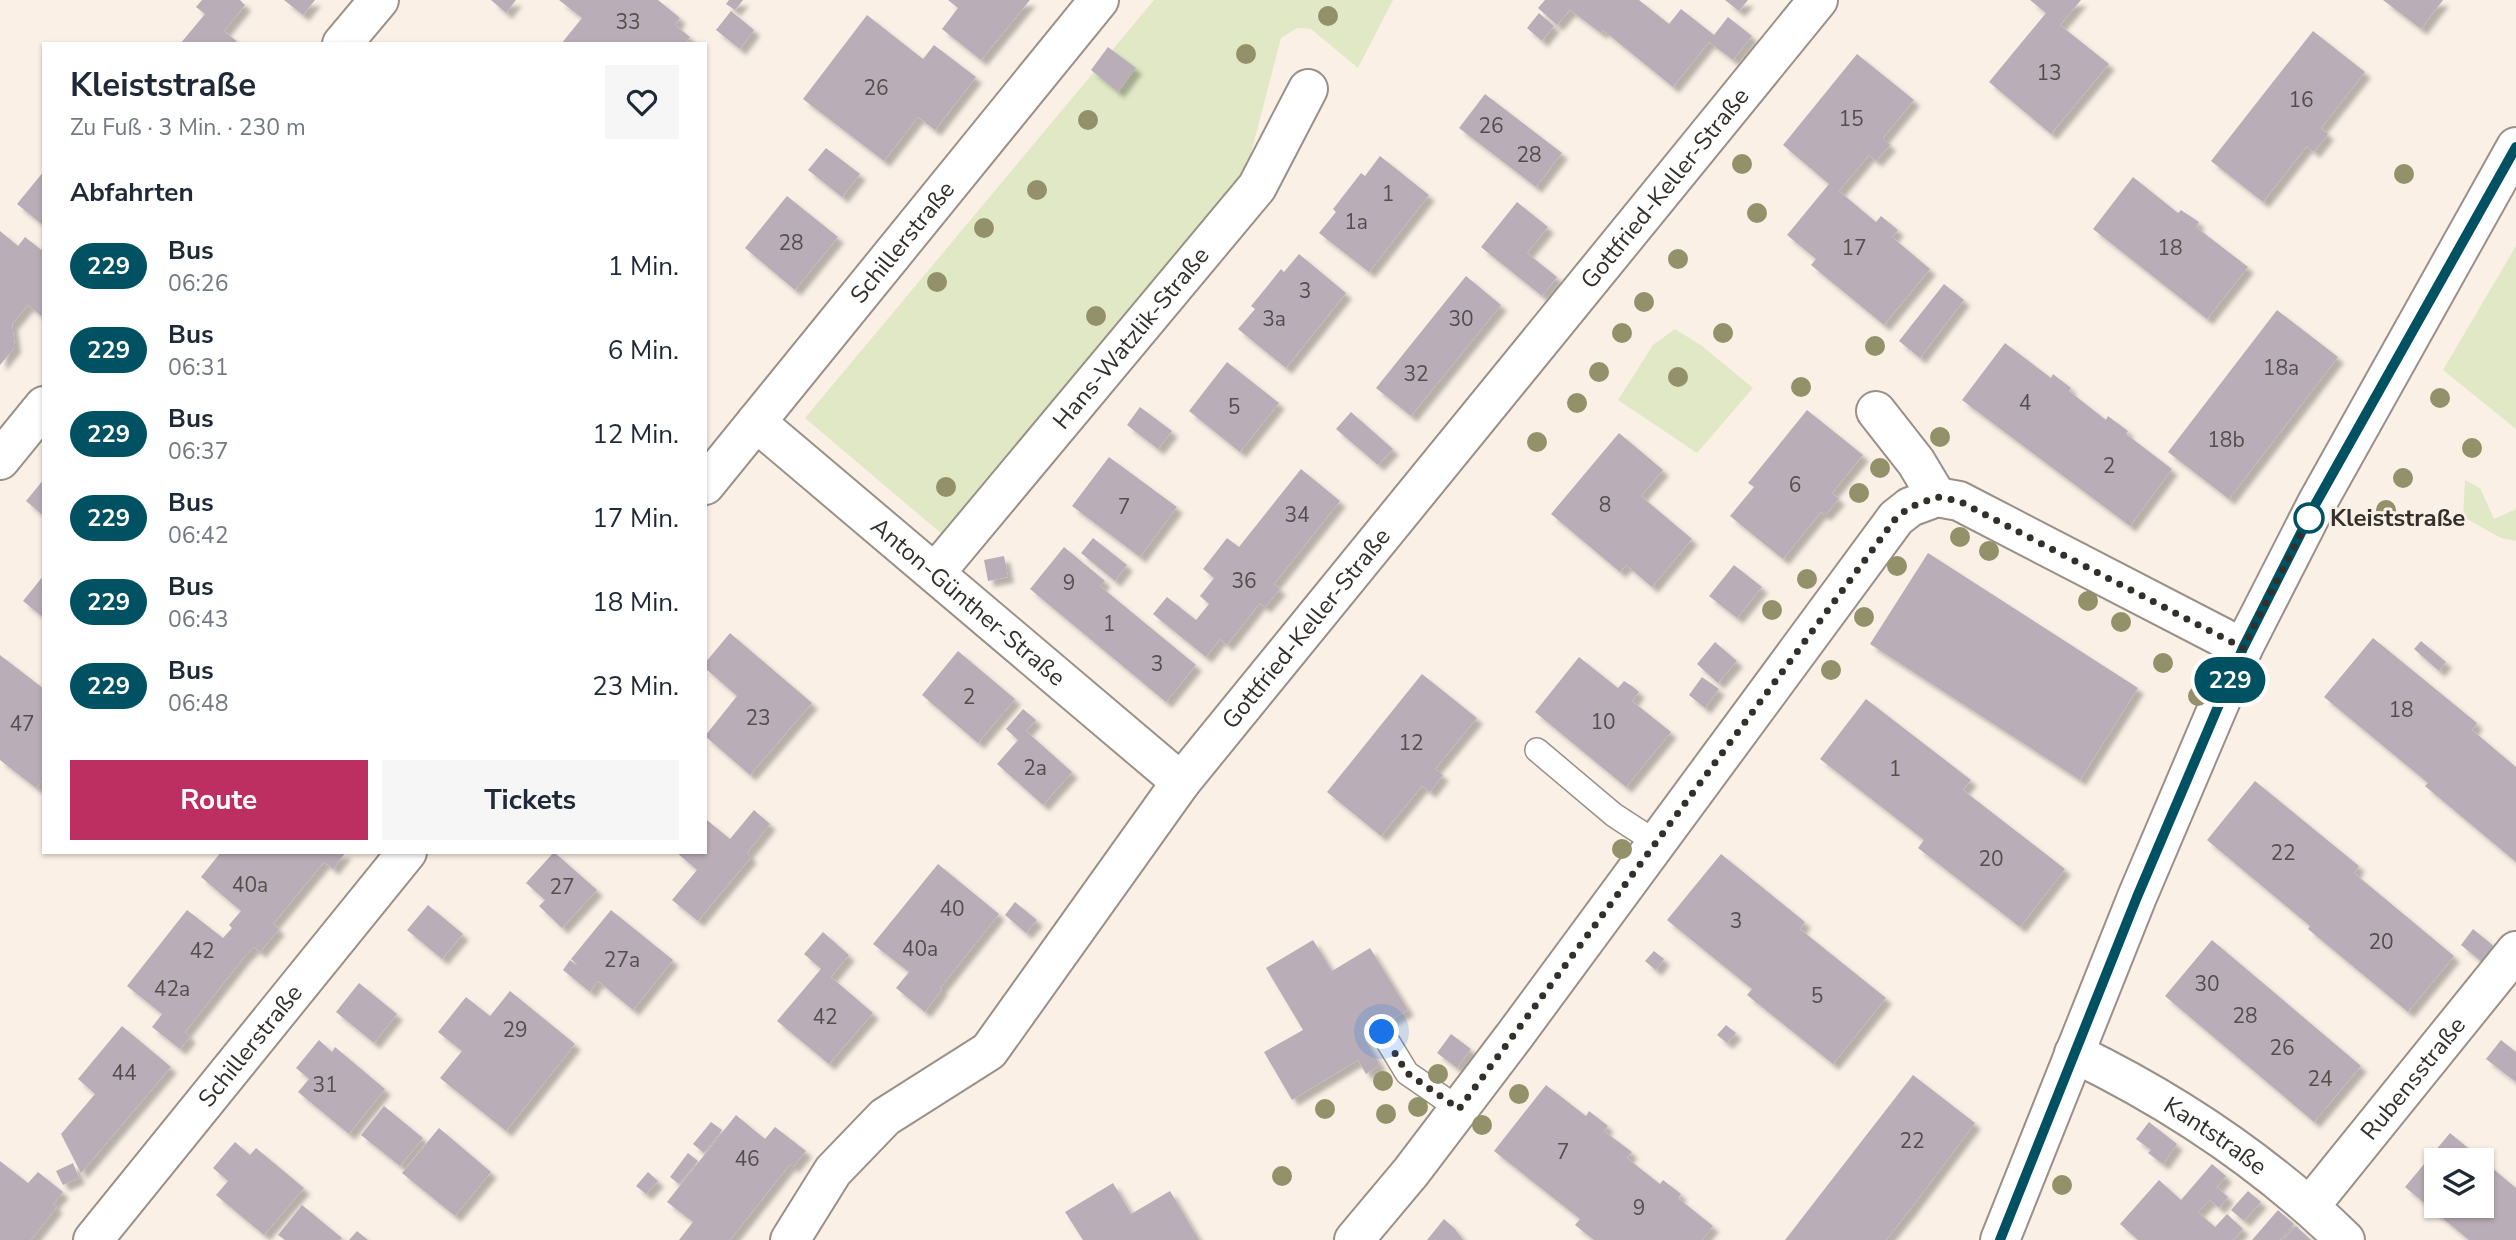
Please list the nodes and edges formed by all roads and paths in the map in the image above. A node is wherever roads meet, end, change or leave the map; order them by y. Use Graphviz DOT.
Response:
graph roads {
  1 [pos="379,0"];
  2 [pos="1099,0"];
  3 [pos="1818,0"];
  4 [pos="344,42"];
  5 [pos="1308,89"];
  6 [pos="2516,147"];
  7 [pos="42,408"];
  8 [pos="1876,411"];
  9 [pos="756,422"];
  10 [pos="0,460"];
  11 [pos="707,483"];
  12 [pos="1937,497"];
  13 [pos="935,573"];
  14 [pos="2243,648"];
  15 [pos="1537,750"];
  16 [pos="1181,782"];
  17 [pos="1657,843"];
  18 [pos="405,854"];
  19 [pos="2516,951"];
  20 [pos="1382,1032"];
  21 [pos="2074,1053"];
  22 [pos="1459,1109"];
  23 [pos="2310,1206"];
  24 [pos="93,1240"];
  25 [pos="790,1240"];
  26 [pos="1354,1240"];
  27 [pos="2000,1240"];
  28 [pos="2345,1240"];
  1 -- 4 [label="street"];
  2 -- 9 [label="street, Schillerstraße"];
  3 -- 16 [label="street, Gottfried-Keller-Straße"];
  5 -- 13 [label="street, Hans-Watzlik-Straße"];
  6 -- 14 [label="street"];
  7 -- 10 [label="street"];
  8 -- 12 [label="street"];
  9 -- 11 [label="street, Schillerstraße"];
  9 -- 13 [label="street, Anton-Günther-Straße"];
  12 -- 14 [label="street"];
  12 -- 17 [label="street"];
  13 -- 16 [label="street, Anton-Günther-Straße"];
  14 -- 21 [label="street"];
  15 -- 17 [label="lane"];
  16 -- 25 [label="street, Gottfried-Keller-Straße"];
  17 -- 22 [label="street"];
  18 -- 24 [label="street, Schillerstraße"];
  19 -- 23 [label="street, Rubensstraße"];
  20 -- 22 [label="lane"];
  21 -- 23 [label="street, Kantstraße"];
  21 -- 27 [label="street"];
  22 -- 26 [label="street"];
  23 -- 28 [label="street, Kantstraße"];
}
